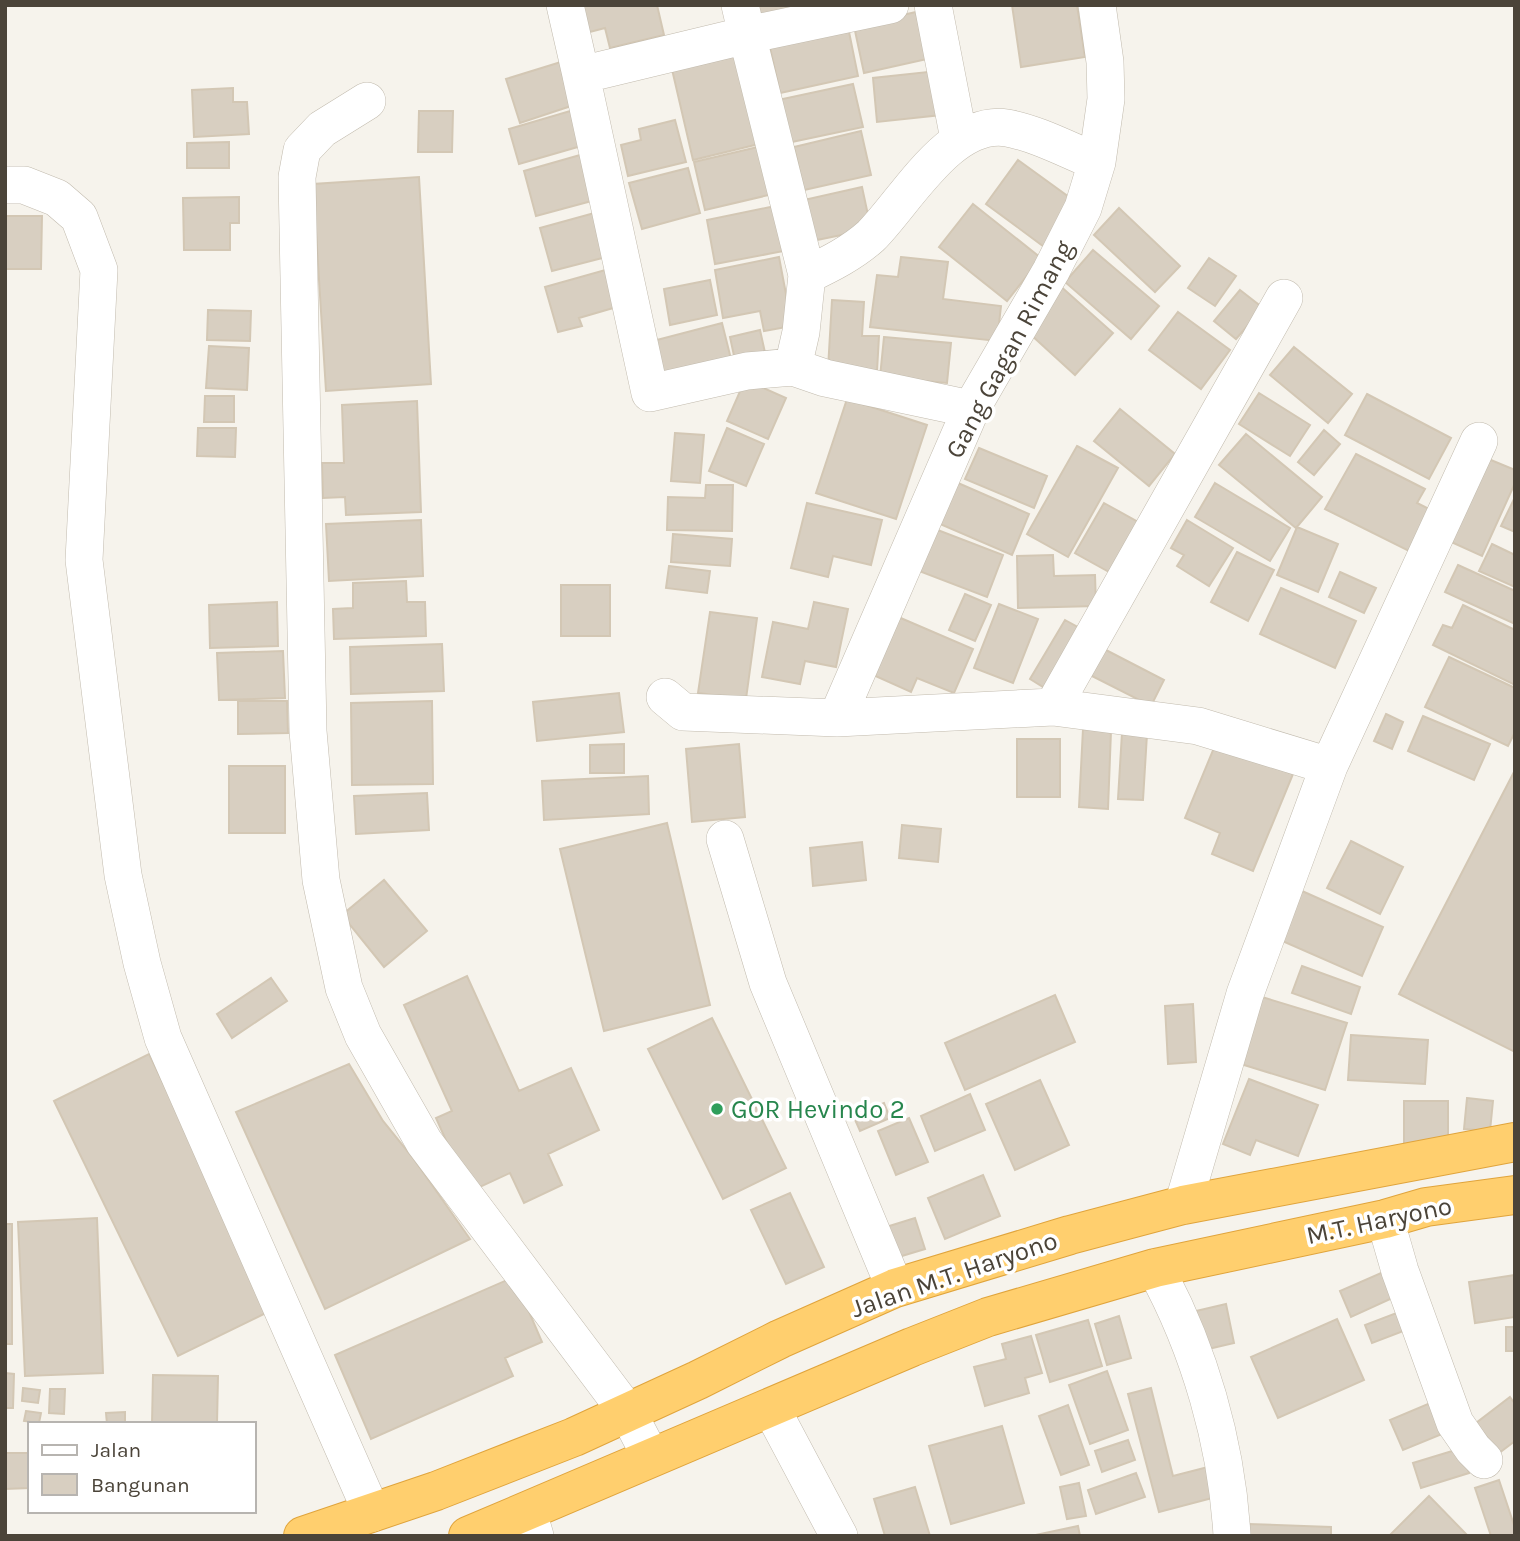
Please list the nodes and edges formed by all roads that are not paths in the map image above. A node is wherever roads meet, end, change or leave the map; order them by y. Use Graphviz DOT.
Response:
graph roads {
  1 [pos="565,5"];
  2 [pos="890,5"];
  3 [pos="933,5"];
  4 [pos="1097,5"];
  5 [pos="744,20"];
  6 [pos="581,75"];
  7 [pos="368,102"];
  8 [pos="959,139"];
  9 [pos="1097,162"];
  10 [pos="5,185"];
  11 [pos="807,275"];
  12 [pos="1284,298"];
  13 [pos="793,367"];
  14 [pos="971,409"];
  15 [pos="1479,441"];
  16 [pos="665,696"];
  17 [pos="1053,707"];
  18 [pos="837,718"];
  19 [pos="1329,766"];
  20 [pos="725,839"];
  21 [pos="1515,1142"];
  22 [pos="1515,1195"];
  23 [pos="1183,1205"];
  24 [pos="1385,1219"];
  25 [pos="1244,1247"];
  26 [pos="1154,1268"];
  27 [pos="895,1288"];
  28 [pos="771,1408"];
  29 [pos="628,1413"];
  30 [pos="651,1457"];
  31 [pos="1484,1460"];
  32 [pos="372,1513"];
  33 [pos="531,1524"];
  34 [pos="303,1536"];
  35 [pos="468,1536"];
  36 [pos="839,1536"];
  37 [pos="1232,1536"];
  1 -- 6 [label="street"];
  2 -- 5 [label="street"];
  3 -- 8 [label="street"];
  4 -- 9 [label="street, Gang Gagan Rimang"];
  5 -- 6 [label="street"];
  5 -- 11 [label="street"];
  6 -- 13 [label="street"];
  7 -- 29 [label="street"];
  8 -- 9 [label="street"];
  8 -- 11 [label="street"];
  9 -- 14 [label="street, Gang Gagan Rimang"];
  10 -- 32 [label="street"];
  11 -- 13 [label="street"];
  12 -- 17 [label="street"];
  13 -- 14 [label="street"];
  14 -- 18 [label="street, Gang Gagan Rimang"];
  15 -- 19 [label="street"];
  16 -- 18 [label="street"];
  17 -- 18 [label="street"];
  17 -- 19 [label="street"];
  19 -- 23 [label="street"];
  20 -- 27 [label="street"];
  21 -- 23 [label="highway, Jalan M.T. Haryono"];
  22 -- 24 [label="highway, M.T. Haryono"];
  23 -- 27 [label="highway, Jalan M.T. Haryono"];
  24 -- 25 [label="highway, M.T. Haryono"];
  24 -- 31 [label="street"];
  25 -- 26 [label="highway, Jalan M.T. Haryono"];
  26 -- 28 [label="highway, Jalan M.T. Haryono"];
  26 -- 37 [label="street"];
  27 -- 29 [label="highway, Jalan M.T. Haryono"];
  28 -- 30 [label="highway, Jalan M.T. Haryono"];
  28 -- 36 [label="street"];
  29 -- 30 [label="street"];
  29 -- 32 [label="highway, Jalan M.T. Haryono"];
  30 -- 33 [label="highway, Jalan M.T. Haryono"];
  32 -- 34 [label="highway, Jalan M.T. Haryono"];
  33 -- 35 [label="highway, Jalan M.T. Haryono"];
}
